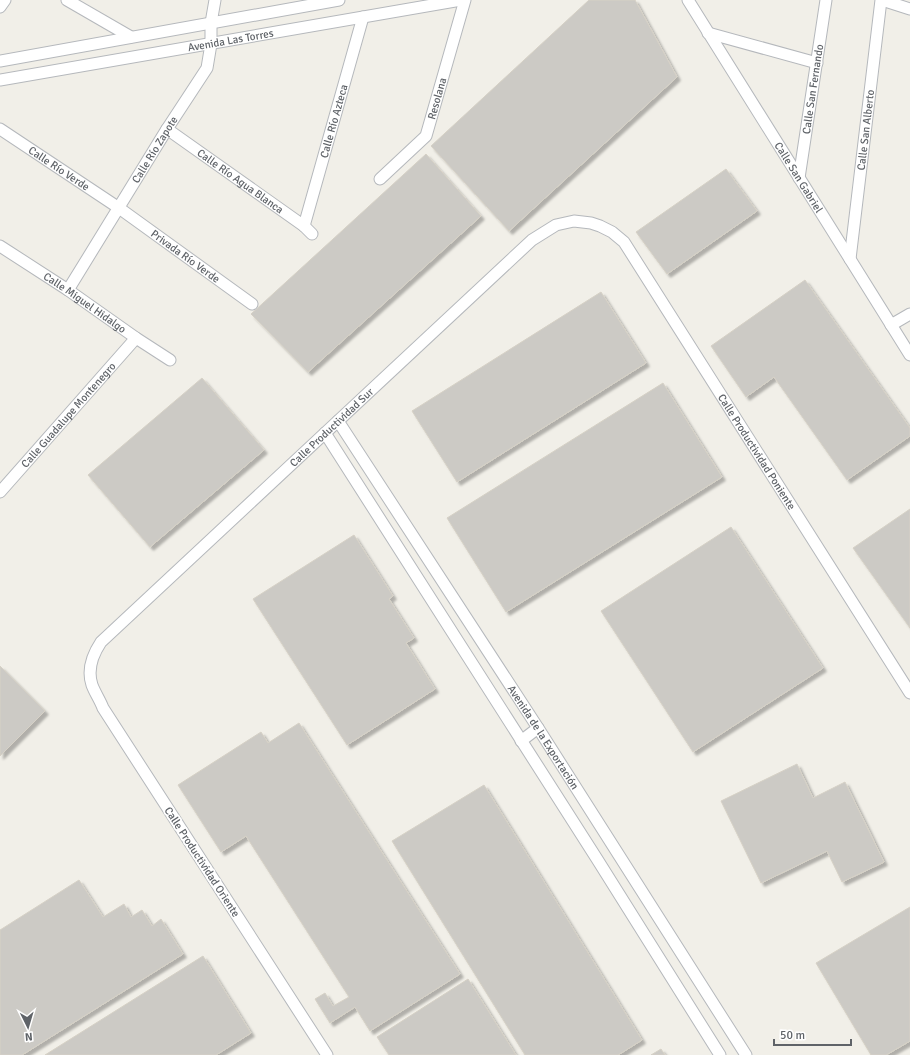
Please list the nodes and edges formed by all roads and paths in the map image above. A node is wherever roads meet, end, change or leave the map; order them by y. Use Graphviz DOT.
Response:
graph roads {
  1 [pos="5,0"];
  2 [pos="67,0"];
  3 [pos="215,0"];
  4 [pos="339,0"];
  5 [pos="461,0"];
  6 [pos="464,0"];
  7 [pos="688,0"];
  8 [pos="826,0"];
  9 [pos="882,0"];
  10 [pos="0,7"];
  11 [pos="910,9"];
  12 [pos="363,17"];
  13 [pos="211,23"];
  14 [pos="708,33"];
  15 [pos="131,37"];
  16 [pos="211,44"];
  17 [pos="0,61"];
  18 [pos="817,63"];
  19 [pos="0,80"];
  20 [pos="0,129"];
  21 [pos="167,129"];
  22 [pos="799,178"];
  23 [pos="380,179"];
  24 [pos="119,208"];
  25 [pos="591,223"];
  26 [pos="308,230"];
  27 [pos="0,246"];
  28 [pos="850,259"];
  29 [pos="68,290"];
  30 [pos="252,304"];
  31 [pos="910,314"];
  32 [pos="891,325"];
  33 [pos="136,338"];
  34 [pos="910,355"];
  35 [pos="170,360"];
  36 [pos="338,421"];
  37 [pos="325,433"];
  38 [pos="0,492"];
  39 [pos="91,664"];
  40 [pos="910,693"];
  41 [pos="538,728"];
  42 [pos="521,740"];
  43 [pos="327,1055"];
  44 [pos="720,1055"];
  45 [pos="746,1055"];
  1 -- 10 [label="street"];
  2 -- 15 [label="street"];
  3 -- 13 [label="street, Calle Río Zapote"];
  4 -- 13 [label="street, Avenida Las Torres"];
  5 -- 12 [label="street, Avenida Las Torres"];
  6 -- 23 [label="street, Resolana"];
  7 -- 14 [label="street, Calle San Gabriel"];
  8 -- 18 [label="street, Calle San Fernando"];
  9 -- 11 [label="street"];
  9 -- 28 [label="street, Calle San Alberto"];
  12 -- 16 [label="street, Avenida Las Torres"];
  12 -- 26 [label="street, Calle Río Azteca"];
  13 -- 15 [label="street, Avenida Las Torres"];
  13 -- 16 [label="street, Calle Río Zapote"];
  14 -- 18 [label="street"];
  14 -- 22 [label="street, Calle San Gabriel"];
  15 -- 17 [label="street, Avenida Las Torres"];
  16 -- 19 [label="street, Avenida Las Torres"];
  16 -- 21 [label="street, Calle Río Zapote"];
  18 -- 22 [label="street, Calle San Fernando"];
  20 -- 24 [label="street, Calle Río Verde"];
  21 -- 24 [label="street, Calle Río Zapote"];
  21 -- 26 [label="street, Calle Río Agua Blanca"];
  22 -- 28 [label="street, Calle San Gabriel"];
  24 -- 29 [label="street, Calle Río Zapote"];
  24 -- 30 [label="street, Privada Río Verde"];
  25 -- 36 [label="street, Calle Productividad Sur"];
  25 -- 40 [label="street, Calle Productividad Poniente"];
  27 -- 29 [label="street, Calle Miguel Hidalgo"];
  28 -- 32 [label="street, Calle San Gabriel"];
  29 -- 33 [label="street, Calle Miguel Hidalgo"];
  31 -- 32 [label="street"];
  32 -- 34 [label="street, Calle San Gabriel"];
  33 -- 35 [label="street, Calle Miguel Hidalgo"];
  33 -- 38 [label="street, Calle Guadalupe Montenegro"];
  36 -- 37 [label="street, Calle Productividad Sur"];
  36 -- 41 [label="street, Avenida de la Exportación"];
  37 -- 39 [label="street, Calle Productividad Sur"];
  37 -- 42 [label="street, Avenida de la Exportación"];
  39 -- 43 [label="street, Calle Productividad Oriente"];
  41 -- 42 [label="street"];
  41 -- 45 [label="street, Avenida de la Exportación"];
  42 -- 44 [label="street, Avenida de la Exportación"];
}
